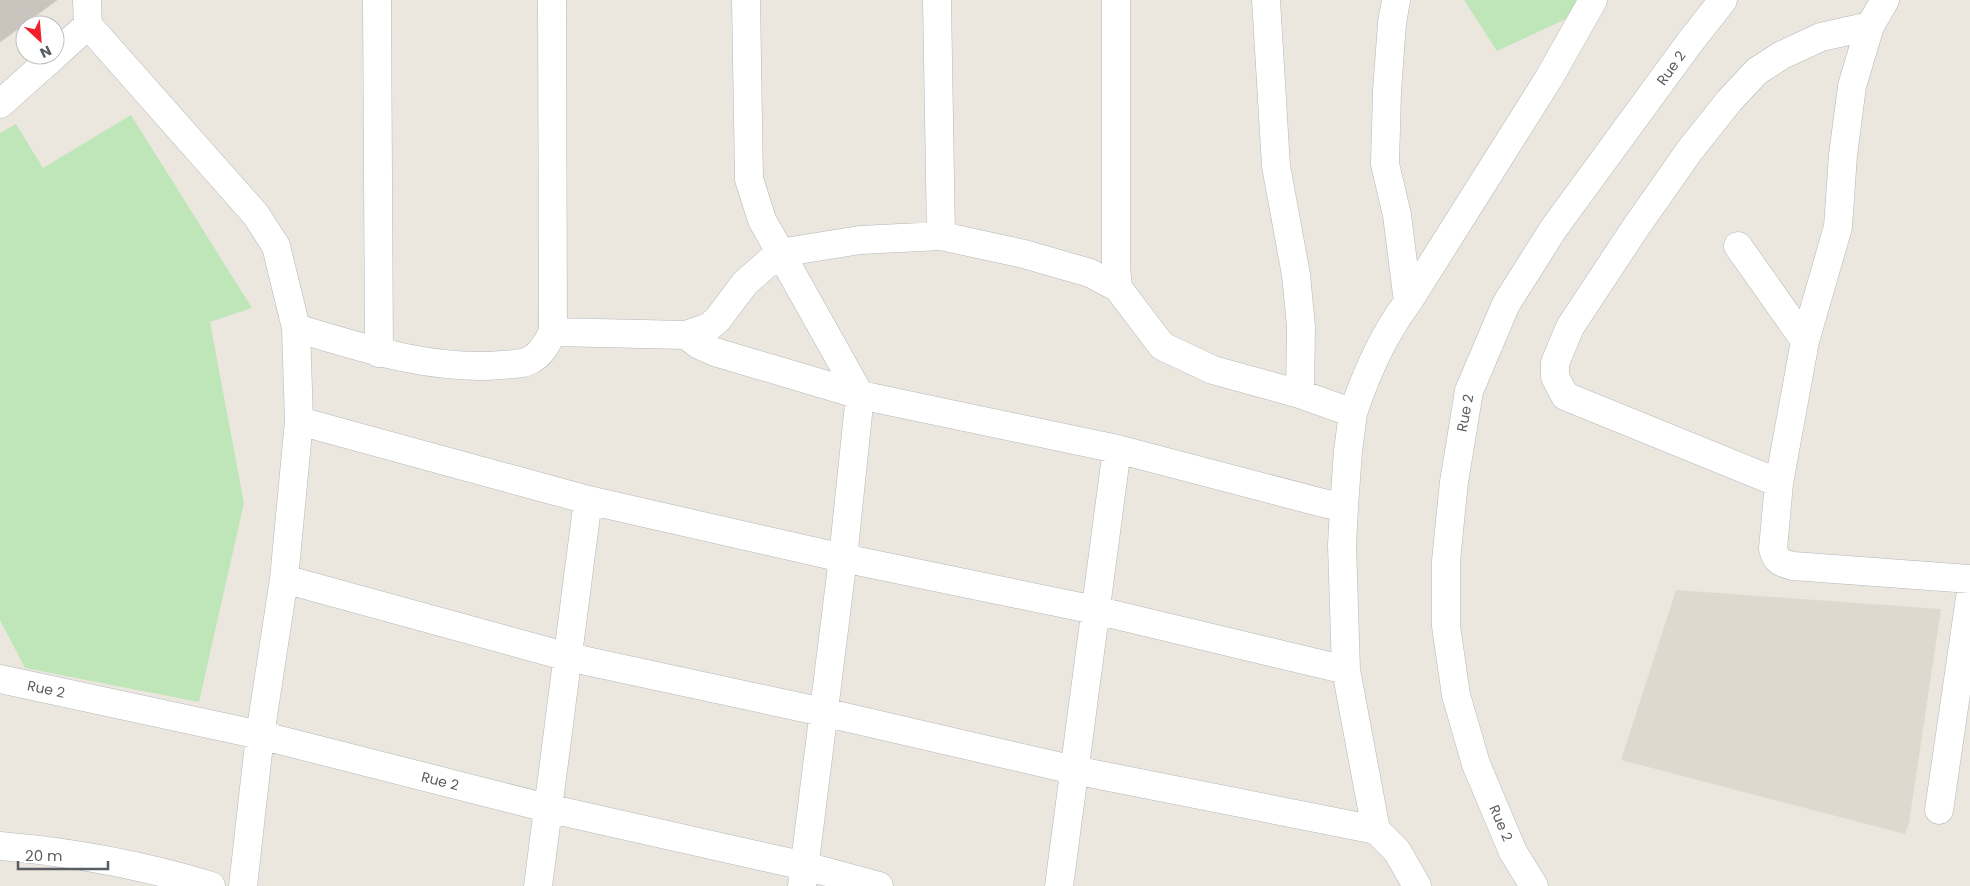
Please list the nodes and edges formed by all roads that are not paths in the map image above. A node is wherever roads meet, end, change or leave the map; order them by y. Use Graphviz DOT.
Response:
graph roads {
  1 [pos="377,0"];
  2 [pos="552,0"];
  3 [pos="746,0"];
  4 [pos="937,0"];
  5 [pos="1116,0"];
  6 [pos="1266,0"];
  7 [pos="1396,0"];
  8 [pos="1593,0"];
  9 [pos="1723,0"];
  10 [pos="1885,0"];
  11 [pos="88,12"];
  12 [pos="1870,26"];
  13 [pos="65,42"];
  14 [pos="44,65"];
  15 [pos="0,104"];
  16 [pos="941,236"];
  17 [pos="1738,246"];
  18 [pos="780,253"];
  19 [pos="1118,288"];
  20 [pos="1408,302"];
  21 [pos="296,328"];
  22 [pos="553,332"];
  23 [pos="686,335"];
  24 [pos="1805,341"];
  25 [pos="379,353"];
  26 [pos="1300,394"];
  27 [pos="860,395"];
  28 [pos="1353,413"];
  29 [pos="299,421"];
  30 [pos="1117,449"];
  31 [pos="1779,483"];
  32 [pos="588,500"];
  33 [pos="1344,507"];
  34 [pos="843,558"];
  35 [pos="284,579"];
  36 [pos="1970,579"];
  37 [pos="1970,598"];
  38 [pos="1095,610"];
  39 [pos="568,657"];
  40 [pos="1346,670"];
  41 [pos="0,680"];
  42 [pos="823,712"];
  43 [pos="260,735"];
  44 [pos="1074,770"];
  45 [pos="547,808"];
  46 [pos="1939,810"];
  47 [pos="1376,830"];
  48 [pos="0,846"];
  49 [pos="804,876"];
  50 [pos="211,886"];
  51 [pos="243,886"];
  52 [pos="538,886"];
  53 [pos="879,886"];
  54 [pos="1059,886"];
  55 [pos="1417,886"];
  56 [pos="1534,886"];
  1 -- 25 [label="street"];
  2 -- 22 [label="street"];
  3 -- 18 [label="street"];
  4 -- 16 [label="street"];
  5 -- 19 [label="street"];
  6 -- 26 [label="street"];
  7 -- 20 [label="street"];
  8 -- 20 [label="street"];
  9 -- 56 [label="street, Rue 2"];
  10 -- 12 [label="street"];
  11 -- 13 [label="street"];
  11 -- 21 [label="street"];
  12 -- 24 [label="street"];
  12 -- 31 [label="street"];
  14 -- 15 [label="street"];
  16 -- 18 [label="street"];
  16 -- 19 [label="street"];
  17 -- 24 [label="street"];
  18 -- 23 [label="street"];
  18 -- 27 [label="street"];
  19 -- 26 [label="street"];
  20 -- 28 [label="street"];
  21 -- 25 [label="street"];
  21 -- 29 [label="street"];
  22 -- 23 [label="street"];
  22 -- 25 [label="street"];
  23 -- 27 [label="street"];
  24 -- 31 [label="street"];
  26 -- 28 [label="street"];
  27 -- 30 [label="street"];
  27 -- 34 [label="street"];
  28 -- 33 [label="street"];
  29 -- 32 [label="street"];
  29 -- 35 [label="street"];
  30 -- 33 [label="street"];
  30 -- 38 [label="street"];
  31 -- 36 [label="street"];
  32 -- 34 [label="street"];
  32 -- 39 [label="street"];
  33 -- 40 [label="street"];
  34 -- 38 [label="street"];
  34 -- 42 [label="street"];
  35 -- 39 [label="street"];
  35 -- 43 [label="street"];
  37 -- 46 [label="street"];
  38 -- 40 [label="street"];
  38 -- 44 [label="street"];
  39 -- 42 [label="street"];
  39 -- 45 [label="street"];
  40 -- 47 [label="street"];
  41 -- 43 [label="street, Rue 2"];
  42 -- 44 [label="street"];
  42 -- 49 [label="street"];
  43 -- 45 [label="street, Rue 2"];
  43 -- 51 [label="street"];
  44 -- 47 [label="street"];
  44 -- 54 [label="street"];
  45 -- 49 [label="street, Rue 2"];
  45 -- 52 [label="street"];
  47 -- 55 [label="street"];
  48 -- 50 [label="street"];
  49 -- 53 [label="street, Rue 2"];
}
